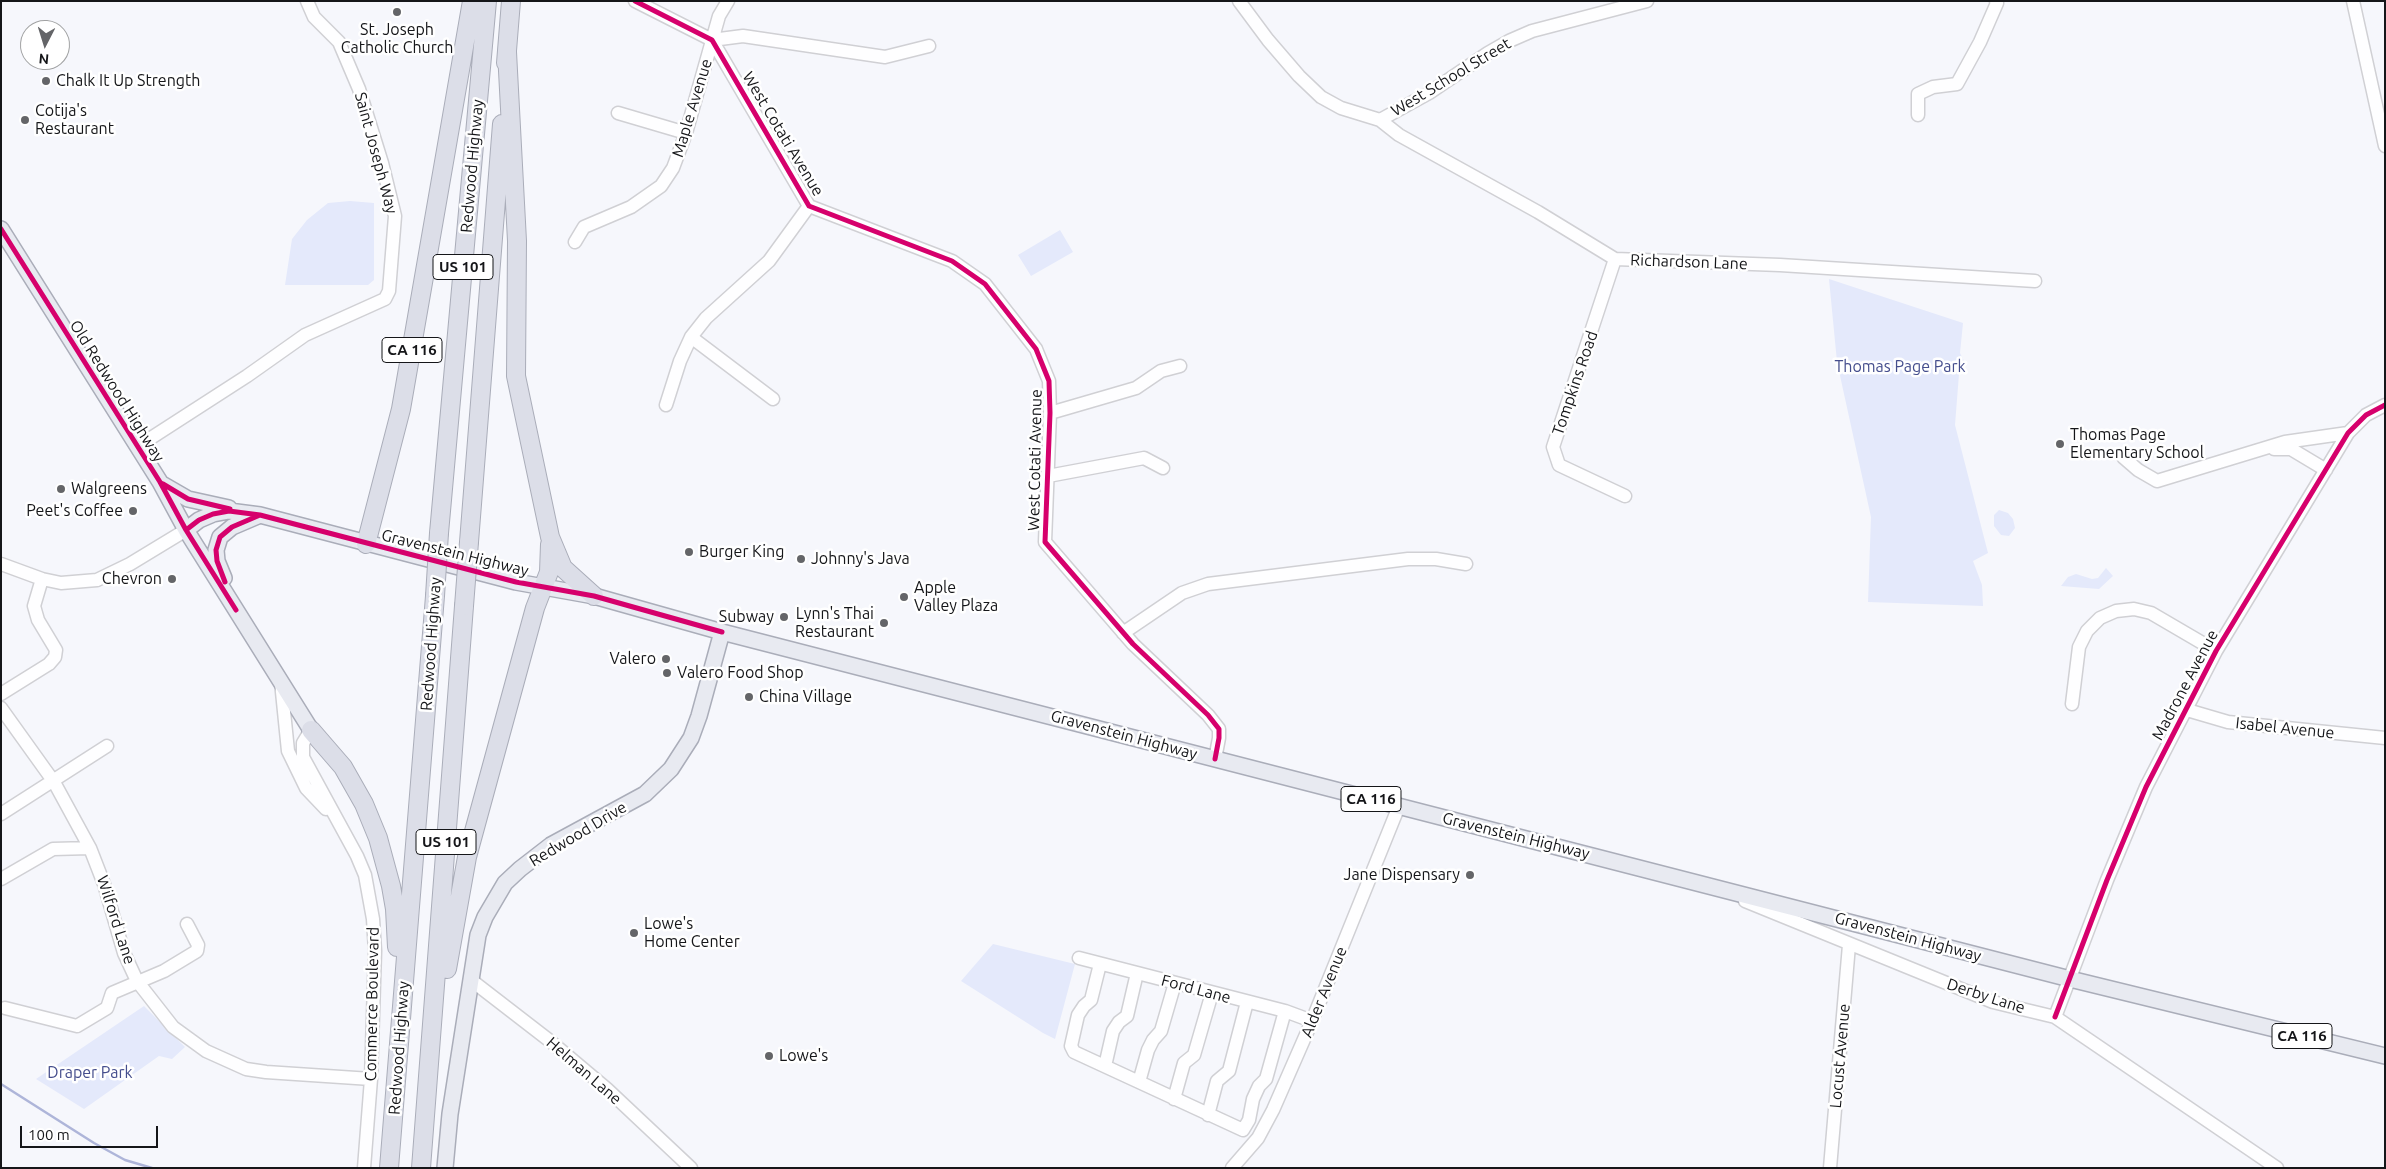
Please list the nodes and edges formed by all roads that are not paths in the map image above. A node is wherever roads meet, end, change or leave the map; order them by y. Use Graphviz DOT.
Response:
graph roads {
  1 [pos="307,1"];
  2 [pos="472,1"];
  3 [pos="487,1"];
  4 [pos="511,1"];
  5 [pos="635,1"];
  6 [pos="728,1"];
  7 [pos="1239,1"];
  8 [pos="1647,1"];
  9 [pos="1996,1"];
  10 [pos="2353,1"];
  11 [pos="712,40"];
  12 [pos="929,46"];
  13 [pos="507,52"];
  14 [pos="618,114"];
  15 [pos="1918,116"];
  16 [pos="1380,120"];
  17 [pos="686,133"];
  18 [pos="2385,146"];
  19 [pos="808,206"];
  20 [pos="1,229"];
  21 [pos="575,242"];
  22 [pos="1615,259"];
  23 [pos="2035,281"];
  24 [pos="691,337"];
  25 [pos="1180,366"];
  26 [pos="773,399"];
  27 [pos="666,405"];
  28 [pos="2385,405"];
  29 [pos="1050,413"];
  30 [pos="2348,432"];
  31 [pos="137,447"];
  32 [pos="2257,451"];
  33 [pos="2123,457"];
  34 [pos="1163,468"];
  35 [pos="2326,470"];
  36 [pos="1048,476"];
  37 [pos="160,482"];
  38 [pos="1625,496"];
  39 [pos="252,513"];
  40 [pos="186,530"];
  41 [pos="550,538"];
  42 [pos="366,544"];
  43 [pos="1,564"];
  44 [pos="1466,564"];
  45 [pos="42,579"];
  46 [pos="543,587"];
  47 [pos="594,596"];
  48 [pos="236,610"];
  49 [pos="722,632"];
  50 [pos="1123,633"];
  51 [pos="2216,651"];
  52 [pos="281,682"];
  53 [pos="1,694"];
  54 [pos="2072,704"];
  55 [pos="1,708"];
  56 [pos="2187,710"];
  57 [pos="311,730"];
  58 [pos="2385,738"];
  59 [pos="107,746"];
  60 [pos="1215,759"];
  61 [pos="54,782"];
  62 [pos="1399,806"];
  63 [pos="1,814"];
  64 [pos="335,817"];
  65 [pos="90,848"];
  66 [pos="1,879"];
  67 [pos="1698,882"];
  68 [pos="187,924"];
  69 [pos="1849,945"];
  70 [pos="1079,958"];
  71 [pos="1100,964"];
  72 [pos="1137,973"];
  73 [pos="2070,979"];
  74 [pos="471,980"];
  75 [pos="137,981"];
  76 [pos="1175,983"];
  77 [pos="1212,993"];
  78 [pos="1247,1002"];
  79 [pos="5,1008"];
  80 [pos="1284,1011"];
  81 [pos="2055,1017"];
  82 [pos="1312,1021"];
  83 [pos="2385,1056"];
  84 [pos="1105,1066"];
  85 [pos="397,1067"];
  86 [pos="429,1078"];
  87 [pos="370,1079"];
  88 [pos="1139,1082"];
  89 [pos="1174,1099"];
  90 [pos="1208,1115"];
  91 [pos="364,1168"];
  92 [pos="390,1168"];
  93 [pos="421,1168"];
  94 [pos="445,1168"];
  95 [pos="690,1168"];
  96 [pos="1232,1168"];
  97 [pos="1830,1168"];
  98 [pos="2277,1168"];
  1 -- 31 [label="street, Saint Joseph Way"];
  2 -- 42 [label="highway, CA 116"];
  3 -- 85 [label="highway, Redwood Highway / US 101, bridge"];
  4 -- 13 [label="highway, Redwood Highway / US 101"];
  5 -- 11 [label="street"];
  6 -- 11 [label="street, Maple Avenue"];
  7 -- 16 [label="street, West School Street"];
  8 -- 16 [label="street, West School Street"];
  9 -- 15 [label="street"];
  10 -- 18 [label="street"];
  11 -- 12 [label="street, Maple Avenue"];
  11 -- 17 [label="street, Maple Avenue"];
  11 -- 19 [label="street, West Cotati Avenue"];
  13 -- 41 [label="highway, CA 116"];
  13 -- 86 [label="highway, Redwood Highway / US 101, bridge"];
  14 -- 17 [label="street"];
  16 -- 22 [label="street, Richardson Lane"];
  17 -- 21 [label="street, Maple Avenue"];
  19 -- 24 [label="street"];
  19 -- 29 [label="street, West Cotati Avenue"];
  20 -- 31 [label="main road, Old Redwood Highway"];
  22 -- 23 [label="street, Richardson Lane"];
  22 -- 38 [label="street, Tompkins Road"];
  24 -- 26 [label="street"];
  24 -- 27 [label="street"];
  25 -- 29 [label="street"];
  28 -- 30 [label="street, Madrone Avenue"];
  29 -- 36 [label="street, West Cotati Avenue"];
  30 -- 32 [label="street"];
  30 -- 35 [label="street, Madrone Avenue"];
  31 -- 37 [label="main road, Old Redwood Highway"];
  32 -- 33 [label="street"];
  32 -- 35 [label="street"];
  34 -- 36 [label="street"];
  35 -- 51 [label="street, Madrone Avenue"];
  36 -- 50 [label="street, West Cotati Avenue"];
  37 -- 39 [label="main road"];
  37 -- 40 [label="main road, Old Redwood Highway"];
  39 -- 40 [label="main road, Gravenstein Highway"];
  39 -- 42 [label="main road, Gravenstein Highway"];
  39 -- 48 [label="main road"];
  40 -- 45 [label="street"];
  40 -- 48 [label="main road, Old Redwood Highway"];
  41 -- 46 [label="highway"];
  41 -- 47 [label="highway, CA 116"];
  42 -- 46 [label="main road, Gravenstein Highway / CA 116"];
  43 -- 45 [label="street"];
  44 -- 50 [label="street"];
  45 -- 53 [label="street"];
  46 -- 47 [label="main road, Gravenstein Highway / CA 116"];
  46 -- 86 [label="highway"];
  47 -- 49 [label="main road, Gravenstein Highway / CA 116"];
  48 -- 52 [label="main road, Old Redwood Highway"];
  49 -- 60 [label="main road, Gravenstein Highway / CA 116"];
  49 -- 74 [label="main road, Redwood Drive"];
  50 -- 60 [label="street, West Cotati Avenue"];
  51 -- 54 [label="street"];
  51 -- 56 [label="street, Madrone Avenue"];
  52 -- 57 [label="main road, Old Redwood Highway"];
  52 -- 64 [label="street, Commerce Boulevard"];
  55 -- 61 [label="street, Wilford Lane"];
  56 -- 58 [label="street, Isabel Avenue"];
  56 -- 73 [label="street, Madrone Avenue"];
  57 -- 64 [label="street, Commerce Boulevard"];
  57 -- 85 [label="highway"];
  59 -- 61 [label="street"];
  60 -- 62 [label="main road, Gravenstein Highway / CA 116"];
  61 -- 63 [label="street"];
  61 -- 65 [label="street, Wilford Lane"];
  62 -- 67 [label="main road, Gravenstein Highway / CA 116"];
  62 -- 82 [label="street, Alder Avenue"];
  64 -- 87 [label="street, Commerce Boulevard"];
  65 -- 66 [label="street"];
  65 -- 75 [label="street, Wilford Lane"];
  67 -- 69 [label="street, Derby Lane"];
  67 -- 73 [label="main road, Gravenstein Highway / CA 116"];
  68 -- 75 [label="street"];
  69 -- 81 [label="street, Derby Lane"];
  69 -- 97 [label="street, Locust Avenue"];
  70 -- 71 [label="street, Ford Lane"];
  71 -- 72 [label="street, Ford Lane"];
  71 -- 84 [label="street"];
  72 -- 76 [label="street, Ford Lane"];
  72 -- 84 [label="street"];
  73 -- 81 [label="street, Madrone Avenue"];
  73 -- 83 [label="main road, Gravenstein Highway / CA 116"];
  74 -- 94 [label="main road, Redwood Drive"];
  74 -- 95 [label="street, Helman Lane"];
  75 -- 79 [label="street"];
  75 -- 87 [label="street, Wilford Lane"];
  76 -- 77 [label="street, Ford Lane"];
  76 -- 88 [label="street"];
  77 -- 78 [label="street, Ford Lane"];
  77 -- 89 [label="street"];
  78 -- 80 [label="street, Ford Lane"];
  78 -- 90 [label="street"];
  80 -- 82 [label="street, Ford Lane"];
  80 -- 90 [label="street"];
  81 -- 98 [label="street, Derby Lane"];
  82 -- 96 [label="street, Alder Avenue"];
  84 -- 88 [label="street"];
  85 -- 92 [label="highway, Redwood Highway / US 101"];
  86 -- 93 [label="highway, Redwood Highway / US 101"];
  87 -- 91 [label="street, Commerce Boulevard"];
  88 -- 89 [label="street"];
  89 -- 90 [label="street"];
}
